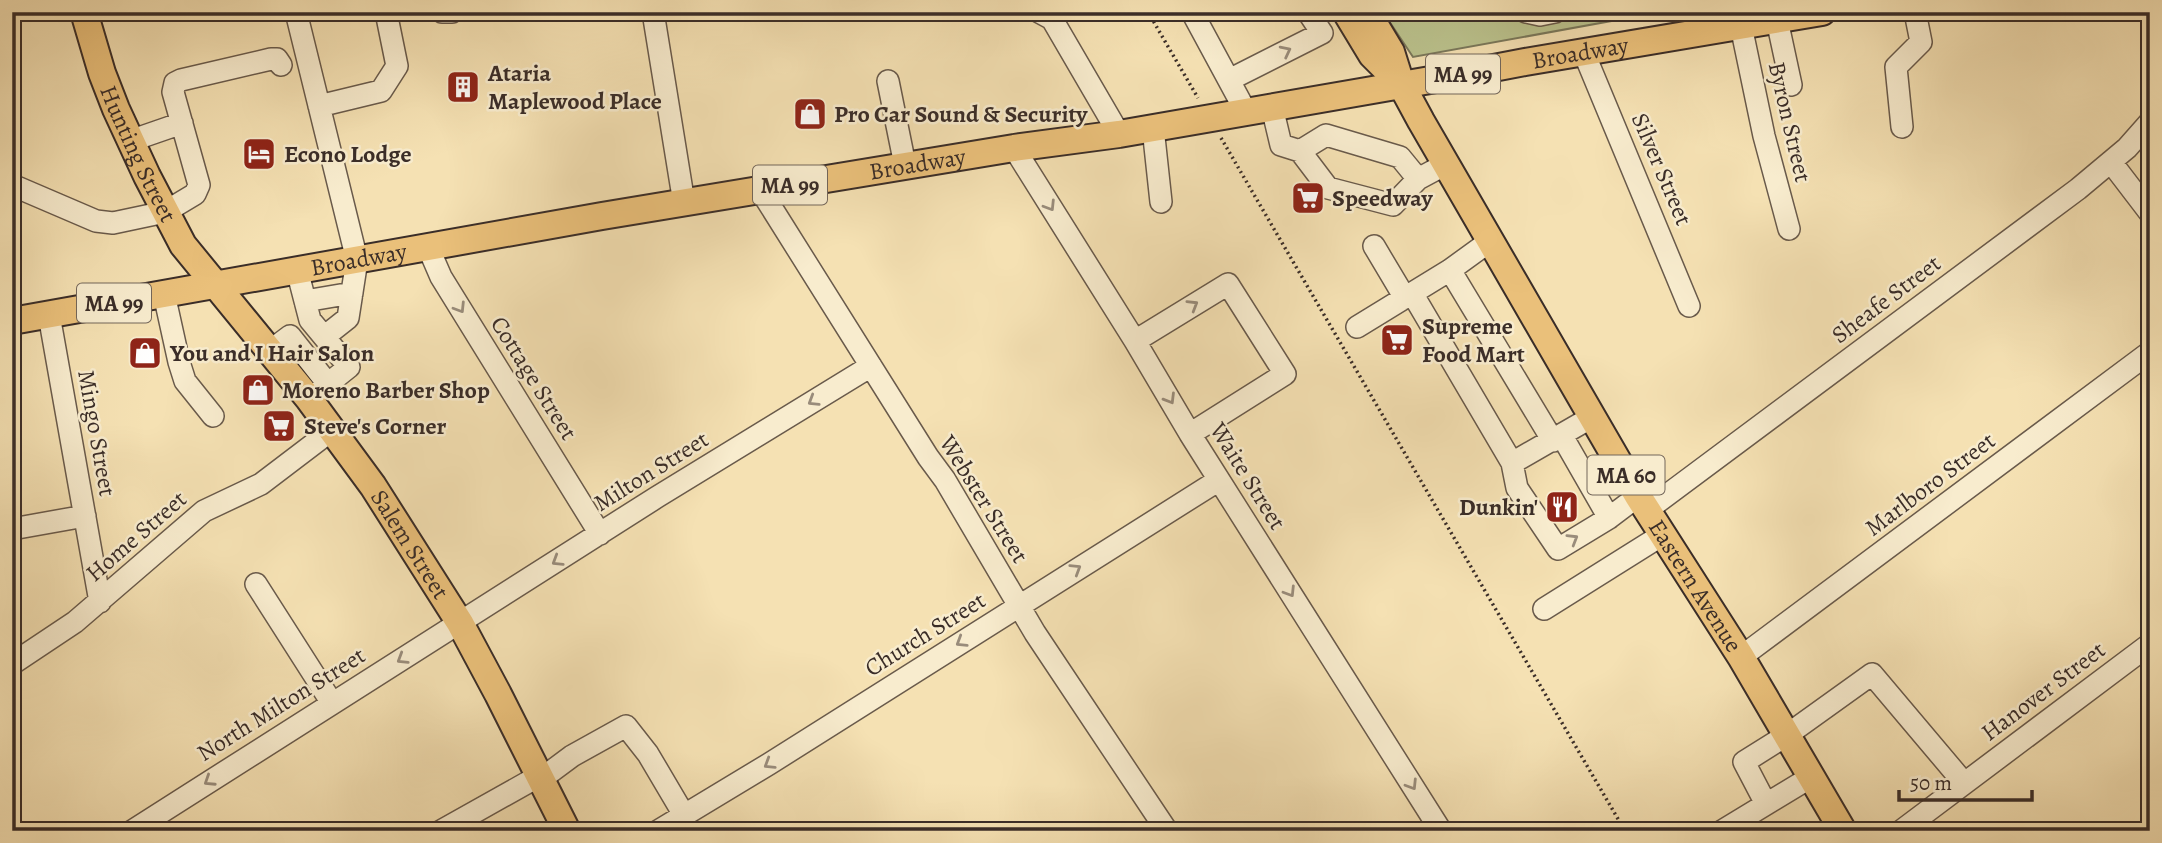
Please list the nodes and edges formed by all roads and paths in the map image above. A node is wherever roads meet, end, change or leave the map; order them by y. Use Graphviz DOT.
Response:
graph roads {
  1 [pos="84,12"];
  2 [pos="296,12"];
  3 [pos="386,12"];
  4 [pos="442,12"];
  5 [pos="452,12"];
  6 [pos="653,12"];
  7 [pos="1039,12"];
  8 [pos="1148,12"];
  9 [pos="1192,12"];
  10 [pos="1308,12"];
  11 [pos="1346,12"];
  12 [pos="1367,12"];
  13 [pos="1526,12"];
  14 [pos="1555,12"];
  15 [pos="1822,12"];
  16 [pos="1915,12"];
  17 [pos="1777,20"];
  18 [pos="1741,26"];
  19 [pos="1584,53"];
  20 [pos="281,65"];
  21 [pos="1229,80"];
  22 [pos="888,81"];
  23 [pos="1401,84"];
  24 [pos="1791,85"];
  25 [pos="319,106"];
  26 [pos="1272,107"];
  27 [pos="1246,112"];
  28 [pos="1210,118"];
  29 [pos="182,122"];
  30 [pos="2150,122"];
  31 [pos="1902,127"];
  32 [pos="1153,128"];
  33 [pos="1119,134"];
  34 [pos="130,141"];
  35 [pos="1014,148"];
  36 [pos="1300,151"];
  37 [pos="2111,162"];
  38 [pos="1446,164"];
  39 [pos="905,166"];
  40 [pos="1418,179"];
  41 [pos="12,185"];
  42 [pos="761,191"];
  43 [pos="1161,202"];
  44 [pos="684,203"];
  45 [pos="165,212"];
  46 [pos="2150,213"];
  47 [pos="1789,229"];
  48 [pos="1490,241"];
  49 [pos="1374,246"];
  50 [pos="428,247"];
  51 [pos="357,260"];
  52 [pos="297,270"];
  53 [pos="1450,270"];
  54 [pos="215,285"];
  55 [pos="352,293"];
  56 [pos="164,294"];
  57 [pos="1408,296"];
  58 [pos="1689,306"];
  59 [pos="308,310"];
  60 [pos="49,315"];
  61 [pos="12,321"];
  62 [pos="1357,327"];
  63 [pos="324,337"];
  64 [pos="1135,341"];
  65 [pos="280,343"];
  66 [pos="2150,352"];
  67 [pos="871,366"];
  68 [pos="318,392"];
  69 [pos="213,416"];
  70 [pos="1592,418"];
  71 [pos="332,430"];
  72 [pos="1190,434"];
  73 [pos="1557,438"];
  74 [pos="1512,463"];
  75 [pos="1219,480"];
  76 [pos="1642,503"];
  77 [pos="85,516"];
  78 [pos="1609,517"];
  79 [pos="12,529"];
  80 [pos="600,534"];
  81 [pos="1662,535"];
  82 [pos="256,584"];
  83 [pos="100,602"];
  84 [pos="1019,606"];
  85 [pos="1544,609"];
  86 [pos="460,623"];
  87 [pos="2150,644"];
  88 [pos="1741,657"];
  89 [pos="12,664"];
  90 [pos="332,703"];
  91 [pos="1787,735"];
  92 [pos="540,777"];
  93 [pos="1811,777"];
  94 [pos="1964,783"];
  95 [pos="1766,804"];
  96 [pos="684,815"];
  97 [pos="156,824"];
  98 [pos="132,831"];
  99 [pos="441,831"];
  100 [pos="567,831"];
  101 [pos="658,831"];
  102 [pos="1167,831"];
  103 [pos="1441,831"];
  104 [pos="1625,831"];
  105 [pos="1722,831"];
  106 [pos="1843,831"];
  107 [pos="1901,831"];
  1 -- 34 [label="main road, Hunting Street"];
  2 -- 25 [label="street"];
  3 -- 25 [label="street"];
  4 -- 5 [label="street"];
  6 -- 44 [label="street"];
  7 -- 33 [label="street"];
  8 -- 28 [label="path"];
  9 -- 21 [label="street"];
  21 -- 10 [label="street, one-way"];
  11 -- 23 [label="main road, Eastern Avenue / MA 60"];
  12 -- 23 [label="main road, Eastern Avenue / MA 60"];
  13 -- 14 [label="street"];
  15 -- 17 [label="main road, Broadway / MA 99"];
  16 -- 31 [label="street"];
  17 -- 18 [label="main road, Broadway / MA 99"];
  17 -- 24 [label="street"];
  18 -- 19 [label="main road, Broadway / MA 99"];
  18 -- 47 [label="street, Byron Street"];
  19 -- 23 [label="main road, Broadway / MA 99"];
  19 -- 58 [label="street, Silver Street"];
  20 -- 29 [label="street"];
  21 -- 27 [label="street"];
  22 -- 39 [label="street"];
  23 -- 26 [label="main road, Broadway / MA 99"];
  23 -- 38 [label="main road, Eastern Avenue / MA 60"];
  25 -- 51 [label="street"];
  26 -- 27 [label="main road, Broadway / MA 99"];
  26 -- 36 [label="street"];
  27 -- 28 [label="main road, Broadway / MA 99"];
  28 -- 32 [label="main road, Broadway / MA 99"];
  28 -- 104 [label="path"];
  29 -- 34 [label="street"];
  29 -- 45 [label="street"];
  30 -- 37 [label="street, Sheafe Street"];
  32 -- 33 [label="main road, Broadway / MA 99"];
  32 -- 43 [label="street"];
  33 -- 35 [label="main road, Broadway / MA 99"];
  34 -- 45 [label="main road, Hunting Street"];
  35 -- 39 [label="main road, Broadway / MA 99"];
  35 -- 64 [label="street, Waite Street, one-way"];
  36 -- 40 [label="street"];
  36 -- 40 [label="street"];
  37 -- 46 [label="street"];
  37 -- 76 [label="street, Sheafe Street"];
  38 -- 40 [label="street"];
  38 -- 48 [label="main road, Eastern Avenue / MA 60"];
  39 -- 42 [label="main road, Broadway / MA 99"];
  41 -- 45 [label="street"];
  42 -- 44 [label="main road, Broadway / MA 99"];
  42 -- 67 [label="street, Webster Street"];
  44 -- 50 [label="main road, Broadway / MA 99"];
  45 -- 54 [label="main road, Hunting Street"];
  48 -- 53 [label="street"];
  48 -- 70 [label="main road, Eastern Avenue / MA 60"];
  49 -- 57 [label="street"];
  50 -- 51 [label="main road, Broadway / MA 99"];
  50 -- 80 [label="street, Cottage Street, one-way"];
  51 -- 52 [label="main road, Broadway / MA 99"];
  51 -- 55 [label="street"];
  52 -- 54 [label="main road, Broadway / MA 99"];
  52 -- 59 [label="street"];
  53 -- 57 [label="street"];
  53 -- 73 [label="street"];
  54 -- 56 [label="main road, Broadway / MA 99"];
  54 -- 65 [label="main road, Salem Street"];
  55 -- 59 [label="street"];
  55 -- 63 [label="street"];
  56 -- 60 [label="main road, Broadway / MA 99"];
  56 -- 69 [label="street"];
  57 -- 62 [label="street"];
  57 -- 74 [label="street"];
  59 -- 63 [label="street"];
  59 -- 65 [label="street"];
  60 -- 61 [label="main road, Broadway / MA 99"];
  60 -- 77 [label="street, Mingo Street"];
  63 -- 68 [label="street"];
  64 -- 72 [label="street, Waite Street, one-way"];
  64 -- 72 [label="street, one-way"];
  65 -- 68 [label="main road, Salem Street"];
  66 -- 88 [label="street, Marlboro Street"];
  67 -- 80 [label="street, Milton Street, one-way"];
  67 -- 84 [label="street, Webster Street"];
  68 -- 71 [label="main road, Salem Street"];
  70 -- 73 [label="street"];
  70 -- 76 [label="main road, Eastern Avenue / MA 60"];
  71 -- 83 [label="street, Home Street"];
  71 -- 86 [label="main road, Salem Street"];
  72 -- 75 [label="street, Waite Street"];
  73 -- 74 [label="street"];
  73 -- 78 [label="street"];
  74 -- 78 [label="street, Sheafe Street, one-way"];
  84 -- 75 [label="street, Church Street, one-way"];
  75 -- 103 [label="street, Waite Street, one-way"];
  76 -- 78 [label="street, Sheafe Street"];
  76 -- 81 [label="main road, Eastern Avenue / MA 60"];
  77 -- 79 [label="street"];
  77 -- 83 [label="street, Mingo Street"];
  80 -- 86 [label="street, Milton Street, one-way"];
  81 -- 85 [label="street"];
  81 -- 88 [label="main road, Eastern Avenue / MA 60"];
  82 -- 90 [label="street"];
  83 -- 89 [label="street, Home Street"];
  84 -- 96 [label="street, Church Street, one-way"];
  84 -- 102 [label="street, Webster Street"];
  86 -- 90 [label="street, North Milton Street, one-way"];
  86 -- 92 [label="main road, Salem Street"];
  87 -- 94 [label="street, Hanover Street"];
  88 -- 91 [label="main road, Eastern Avenue / MA 60"];
  90 -- 97 [label="street, North Milton Street, one-way"];
  91 -- 93 [label="main road, Eastern Avenue / MA 60"];
  91 -- 94 [label="street"];
  91 -- 95 [label="street"];
  92 -- 96 [label="street"];
  92 -- 99 [label="street"];
  92 -- 100 [label="main road, Salem Street"];
  93 -- 95 [label="street"];
  93 -- 106 [label="main road, Eastern Avenue / MA 60"];
  94 -- 107 [label="street, Hanover Street"];
  95 -- 105 [label="street"];
  96 -- 101 [label="street, Church Street"];
  97 -- 98 [label="street, North Milton Street"];
}
